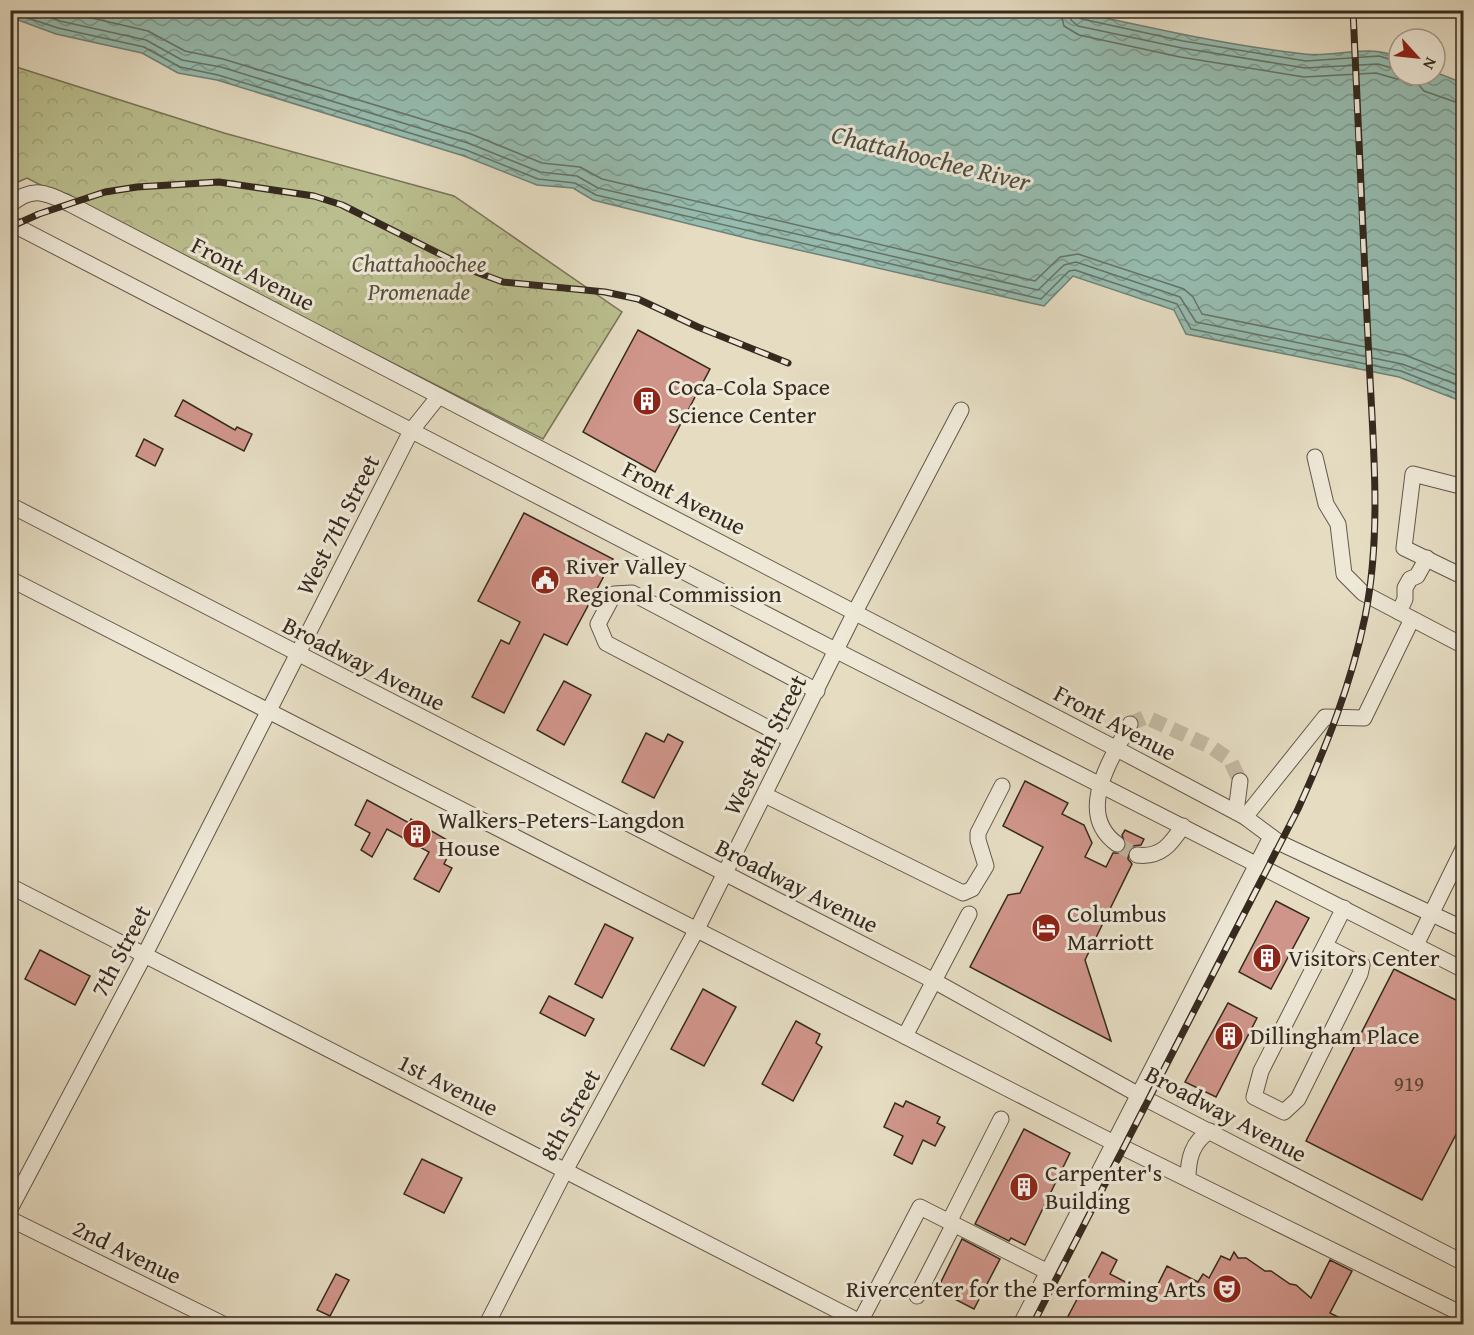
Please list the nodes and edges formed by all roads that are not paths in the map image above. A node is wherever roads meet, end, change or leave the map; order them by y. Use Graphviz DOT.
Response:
graph roads {
  1 [pos="10,205"];
  2 [pos="10,223"];
  3 [pos="439,396"];
  4 [pos="961,410"];
  5 [pos="411,430"];
  6 [pos="1316,457"];
  7 [pos="1464,487"];
  8 [pos="10,505"];
  9 [pos="1427,558"];
  10 [pos="1464,578"];
  11 [pos="10,579"];
  12 [pos="1405,610"];
  13 [pos="855,612"];
  14 [pos="1464,646"];
  15 [pos="837,651"];
  16 [pos="298,656"];
  17 [pos="817,690"];
  18 [pos="268,712"];
  19 [pos="1131,724"];
  20 [pos="791,740"];
  21 [pos="1117,748"];
  22 [pos="1240,781"];
  23 [pos="1100,784"];
  24 [pos="1002,786"];
  25 [pos="765,795"];
  26 [pos="1240,815"];
  27 [pos="1183,826"];
  28 [pos="1271,837"];
  29 [pos="1117,844"];
  30 [pos="1464,847"];
  31 [pos="1137,855"];
  32 [pos="1259,864"];
  33 [pos="724,874"];
  34 [pos="10,886"];
  35 [pos="1344,908"];
  36 [pos="1431,912"];
  37 [pos="969,914"];
  38 [pos="697,929"];
  39 [pos="1464,929"];
  40 [pos="1325,945"];
  41 [pos="1416,945"];
  42 [pos="145,954"];
  43 [pos="1464,969"];
  44 [pos="936,982"];
  45 [pos="905,1036"];
  46 [pos="1139,1095"];
  47 [pos="1001,1119"];
  48 [pos="1210,1131"];
  49 [pos="1114,1143"];
  50 [pos="565,1171"];
  51 [pos="1188,1179"];
  52 [pos="10,1209"];
  53 [pos="10,1219"];
  54 [pos="952,1223"];
  55 [pos="1464,1263"];
  56 [pos="1048,1272"];
  57 [pos="917,1296"];
  58 [pos="1464,1315"];
  59 [pos="862,1323"];
  60 [pos="221,1324"];
  61 [pos="487,1324"];
  62 [pos="1021,1324"];
  1 -- 3 [label="street, Front Avenue"];
  2 -- 5 [label="street"];
  3 -- 5 [label="street, West 7th Street"];
  3 -- 13 [label="street, Front Avenue"];
  4 -- 13 [label="street, West 8th Street"];
  5 -- 15 [label="street"];
  5 -- 16 [label="street, West 7th Street"];
  6 -- 12 [label="street"];
  7 -- 9 [label="street"];
  8 -- 16 [label="street, Broadway Avenue"];
  9 -- 10 [label="street"];
  9 -- 12 [label="street"];
  11 -- 18 [label="street"];
  12 -- 14 [label="street"];
  12 -- 26 [label="street"];
  13 -- 15 [label="street, West 8th Street"];
  13 -- 21 [label="street, Front Avenue"];
  15 -- 17 [label="street, West 8th Street"];
  15 -- 23 [label="street"];
  16 -- 18 [label="street, West 7th Street"];
  16 -- 33 [label="street, Broadway Avenue"];
  17 -- 20 [label="street, West 8th Street"];
  17 -- 20 [label="street"];
  18 -- 38 [label="street"];
  18 -- 42 [label="street, 7th Street"];
  19 -- 21 [label="street"];
  20 -- 25 [label="street, West 8th Street"];
  21 -- 23 [label="street"];
  21 -- 26 [label="street, Front Avenue"];
  22 -- 26 [label="street"];
  23 -- 27 [label="street"];
  23 -- 29 [label="street"];
  24 -- 25 [label="street"];
  25 -- 33 [label="street, West 8th Street"];
  26 -- 28 [label="street, Front Avenue"];
  27 -- 31 [label="street"];
  27 -- 32 [label="street"];
  28 -- 32 [label="street"];
  28 -- 36 [label="street, Front Avenue"];
  30 -- 36 [label="street"];
  32 -- 35 [label="street"];
  32 -- 46 [label="street"];
  33 -- 38 [label="street, West 8th Street"];
  33 -- 44 [label="street, Broadway Avenue"];
  34 -- 42 [label="street, 1st Avenue"];
  35 -- 40 [label="street"];
  35 -- 41 [label="street"];
  36 -- 39 [label="street, Front Avenue"];
  36 -- 41 [label="street"];
  37 -- 44 [label="street"];
  38 -- 45 [label="street"];
  38 -- 50 [label="street, 8th Street"];
  40 -- 40 [label="street"];
  41 -- 43 [label="street"];
  42 -- 50 [label="street, 1st Avenue"];
  42 -- 52 [label="street, 7th Street"];
  44 -- 45 [label="street"];
  44 -- 46 [label="street, Broadway Avenue"];
  45 -- 49 [label="street"];
  46 -- 48 [label="street, Broadway Avenue"];
  46 -- 49 [label="street"];
  47 -- 54 [label="street"];
  48 -- 51 [label="street"];
  48 -- 55 [label="street, Broadway Avenue"];
  49 -- 51 [label="street"];
  49 -- 56 [label="street"];
  50 -- 59 [label="street, 1st Avenue"];
  50 -- 61 [label="street, 8th Street"];
  51 -- 58 [label="street"];
  53 -- 60 [label="street, 2nd Avenue"];
  54 -- 56 [label="street"];
  54 -- 57 [label="street"];
  54 -- 59 [label="street"];
  56 -- 62 [label="street"];
}
